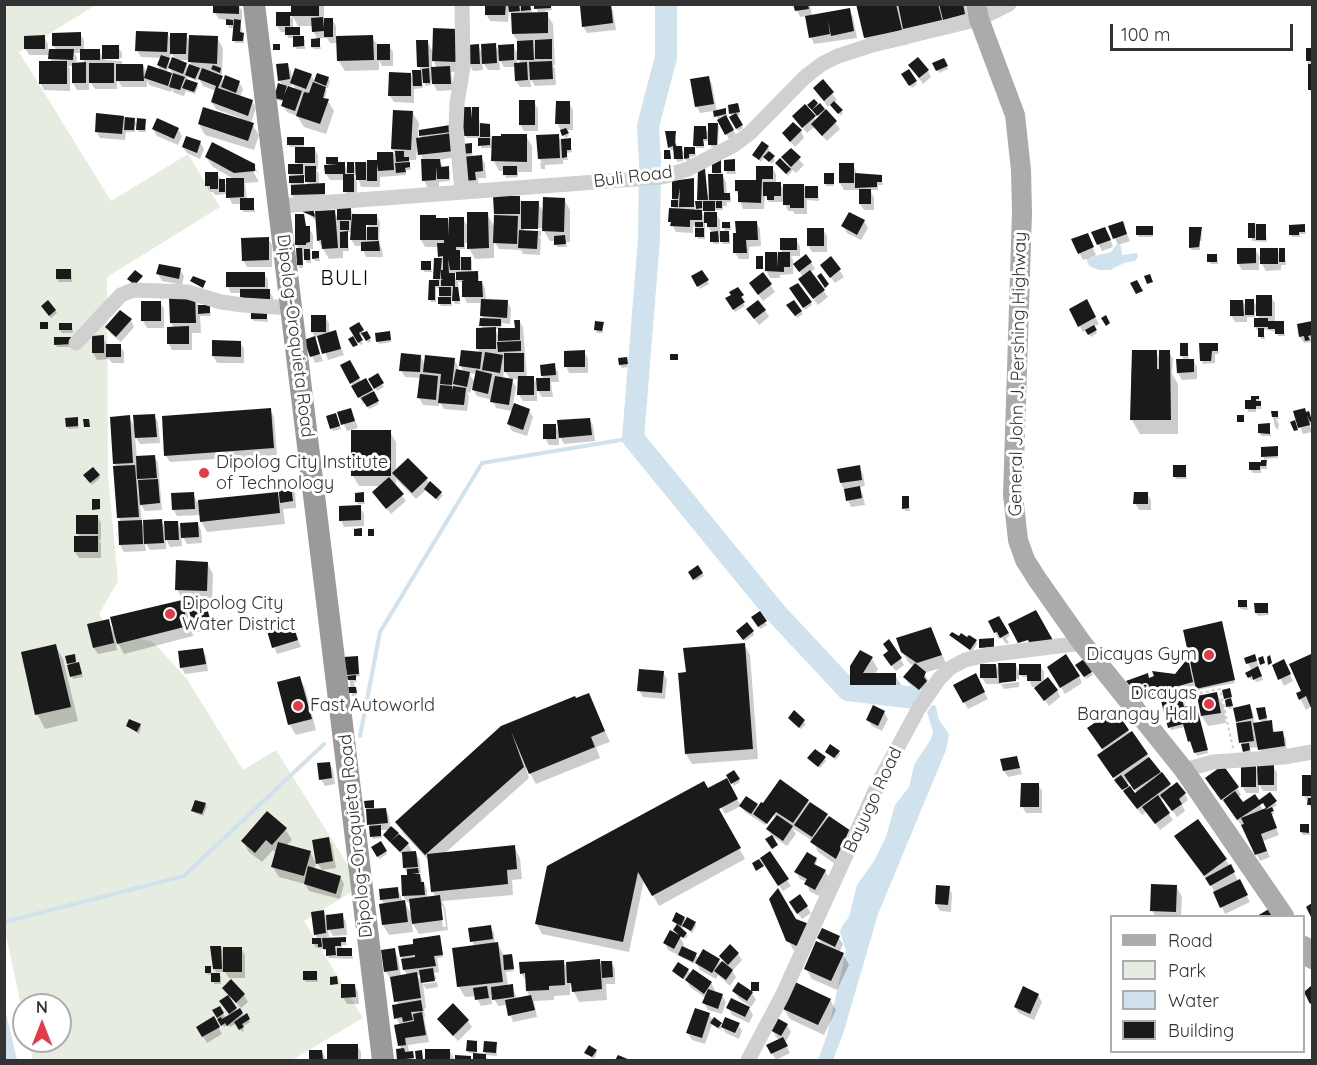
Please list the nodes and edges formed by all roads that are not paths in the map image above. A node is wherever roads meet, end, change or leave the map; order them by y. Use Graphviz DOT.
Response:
graph roads {
  1 [pos="254,4"];
  2 [pos="462,4"];
  3 [pos="1009,4"];
  4 [pos="977,12"];
  5 [pos="462,192"];
  6 [pos="279,206"];
  7 [pos="292,308"];
  8 [pos="76,343"];
  9 [pos="1082,643"];
  10 [pos="1312,752"];
  11 [pos="1184,770"];
  12 [pos="1283,915"];
  13 [pos="383,1060"];
  14 [pos="748,1060"];
  1 -- 6 [label="highway, Dipolog-Oroquieta Road"];
  2 -- 5 [label="street"];
  3 -- 4 [label="street, Buli Road"];
  4 -- 5 [label="street, Buli Road"];
  4 -- 9 [label="main road, General John J. Pershing Highway"];
  5 -- 6 [label="street, Buli Road"];
  6 -- 7 [label="highway, Dipolog-Oroquieta Road"];
  7 -- 8 [label="street"];
  7 -- 13 [label="highway, Dipolog-Oroquieta Road"];
  9 -- 11 [label="main road, General John J. Pershing Highway"];
  9 -- 14 [label="street, Bayugo Road"];
  10 -- 11 [label="street"];
  11 -- 12 [label="main road, General John J. Pershing Highway"];
}
